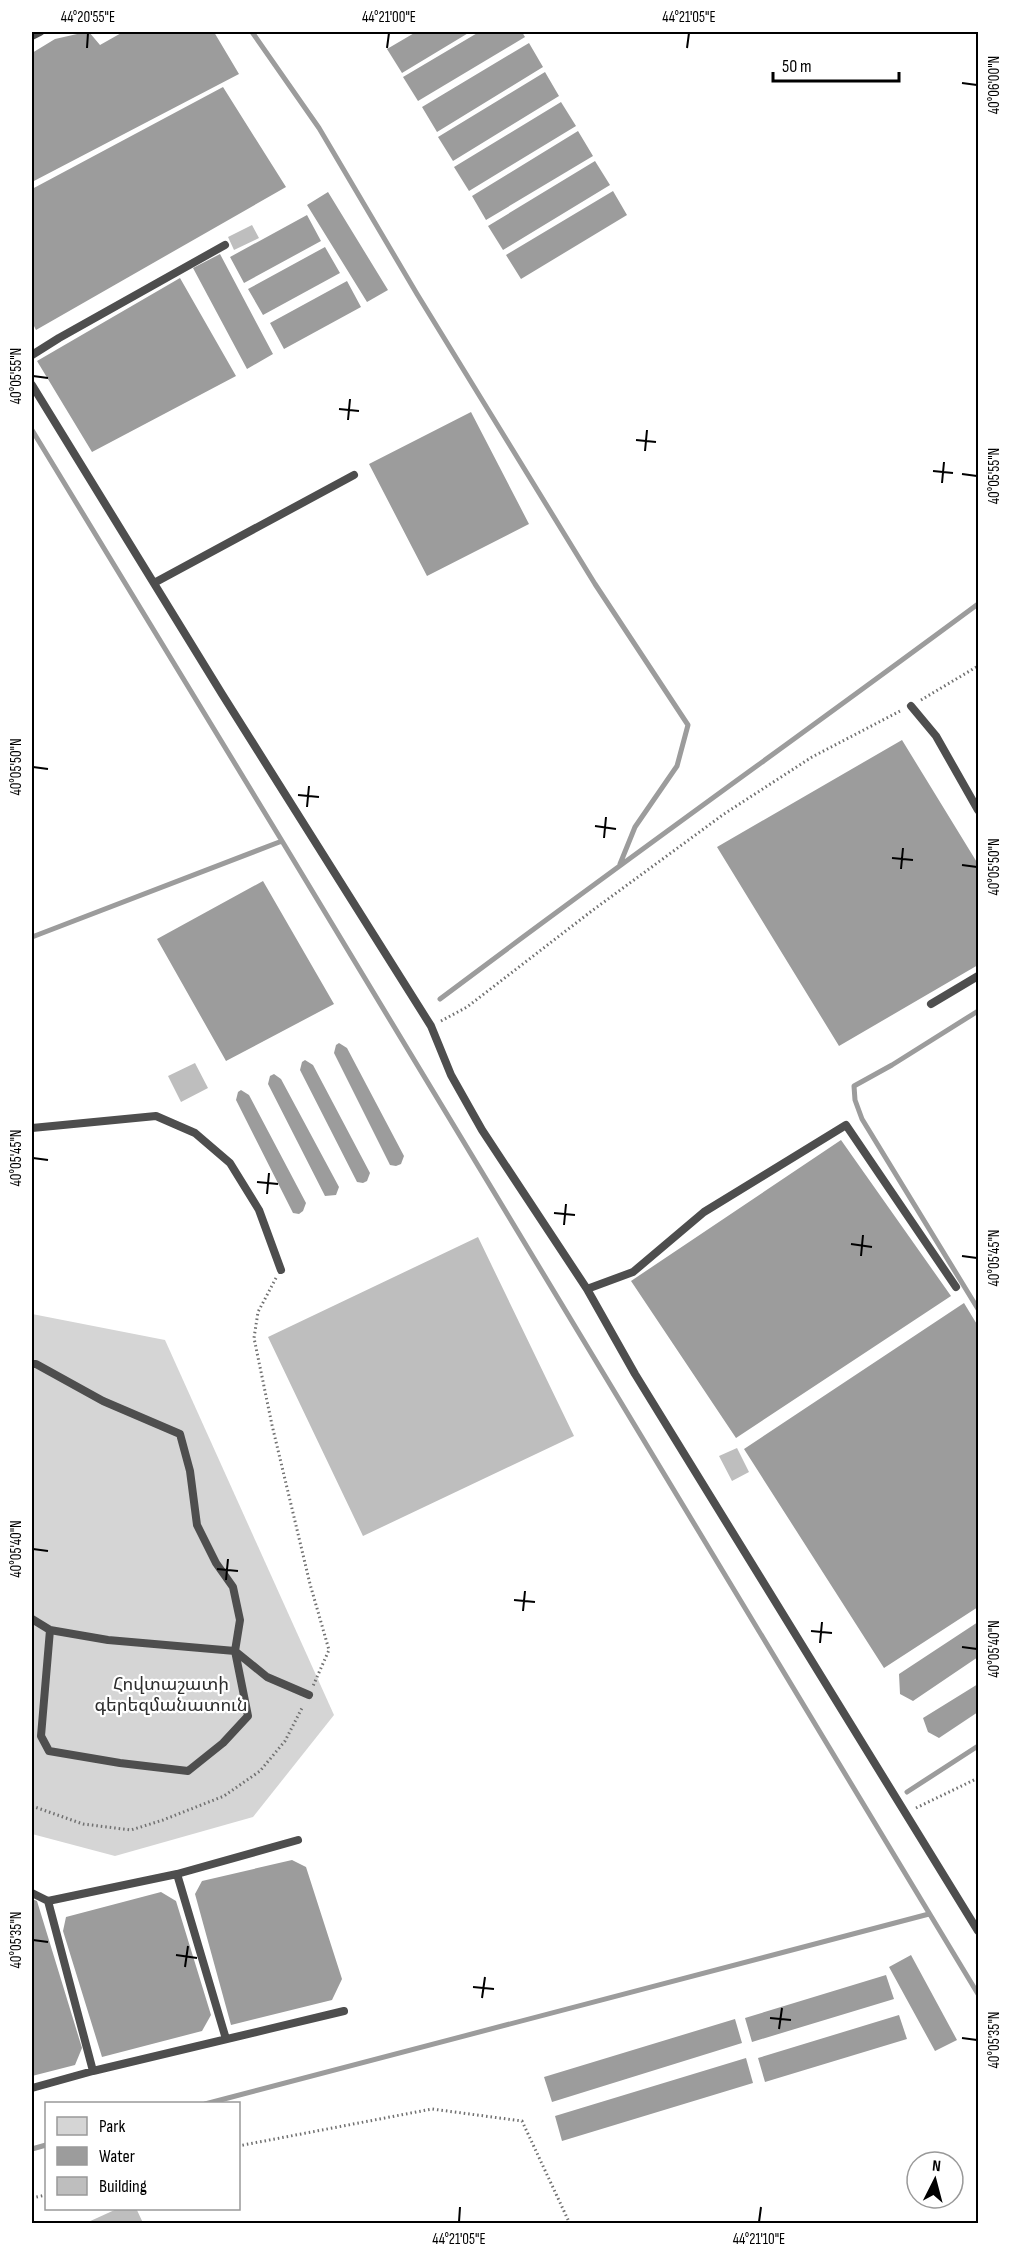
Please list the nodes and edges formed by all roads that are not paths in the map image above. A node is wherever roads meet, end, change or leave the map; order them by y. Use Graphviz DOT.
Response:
graph roads {
  1 [pos="40,32"];
  2 [pos="32,36"];
  3 [pos="225,245"];
  4 [pos="32,356"];
  5 [pos="32,385"];
  6 [pos="354,475"];
  7 [pos="154,583"];
  8 [pos="911,705"];
  9 [pos="978,810"];
  10 [pos="978,976"];
  11 [pos="931,1004"];
  12 [pos="32,1128"];
  13 [pos="281,1270"];
  14 [pos="956,1287"];
  15 [pos="587,1289"];
  16 [pos="32,1364"];
  17 [pos="32,1619"];
  18 [pos="50,1630"];
  19 [pos="235,1651"];
  20 [pos="309,1695"];
  21 [pos="297,1840"];
  22 [pos="177,1874"];
  23 [pos="32,1893"];
  24 [pos="48,1902"];
  25 [pos="978,1931"];
  26 [pos="344,2011"];
  27 [pos="226,2039"];
  28 [pos="93,2071"];
  29 [pos="32,2088"];
  1 -- 2 [label="lane"];
  3 -- 4 [label="lane"];
  5 -- 7 [label="lane"];
  6 -- 7 [label="lane"];
  7 -- 15 [label="lane"];
  8 -- 9 [label="lane"];
  10 -- 11 [label="lane"];
  12 -- 13 [label="lane"];
  14 -- 15 [label="lane"];
  15 -- 25 [label="lane"];
  16 -- 19 [label="lane"];
  17 -- 18 [label="lane"];
  18 -- 19 [label="lane"];
  18 -- 19 [label="lane"];
  19 -- 20 [label="lane"];
  21 -- 22 [label="lane"];
  22 -- 24 [label="lane"];
  22 -- 27 [label="lane"];
  23 -- 24 [label="lane"];
  24 -- 28 [label="lane"];
  26 -- 27 [label="lane"];
  27 -- 28 [label="lane"];
  28 -- 29 [label="lane"];
}
